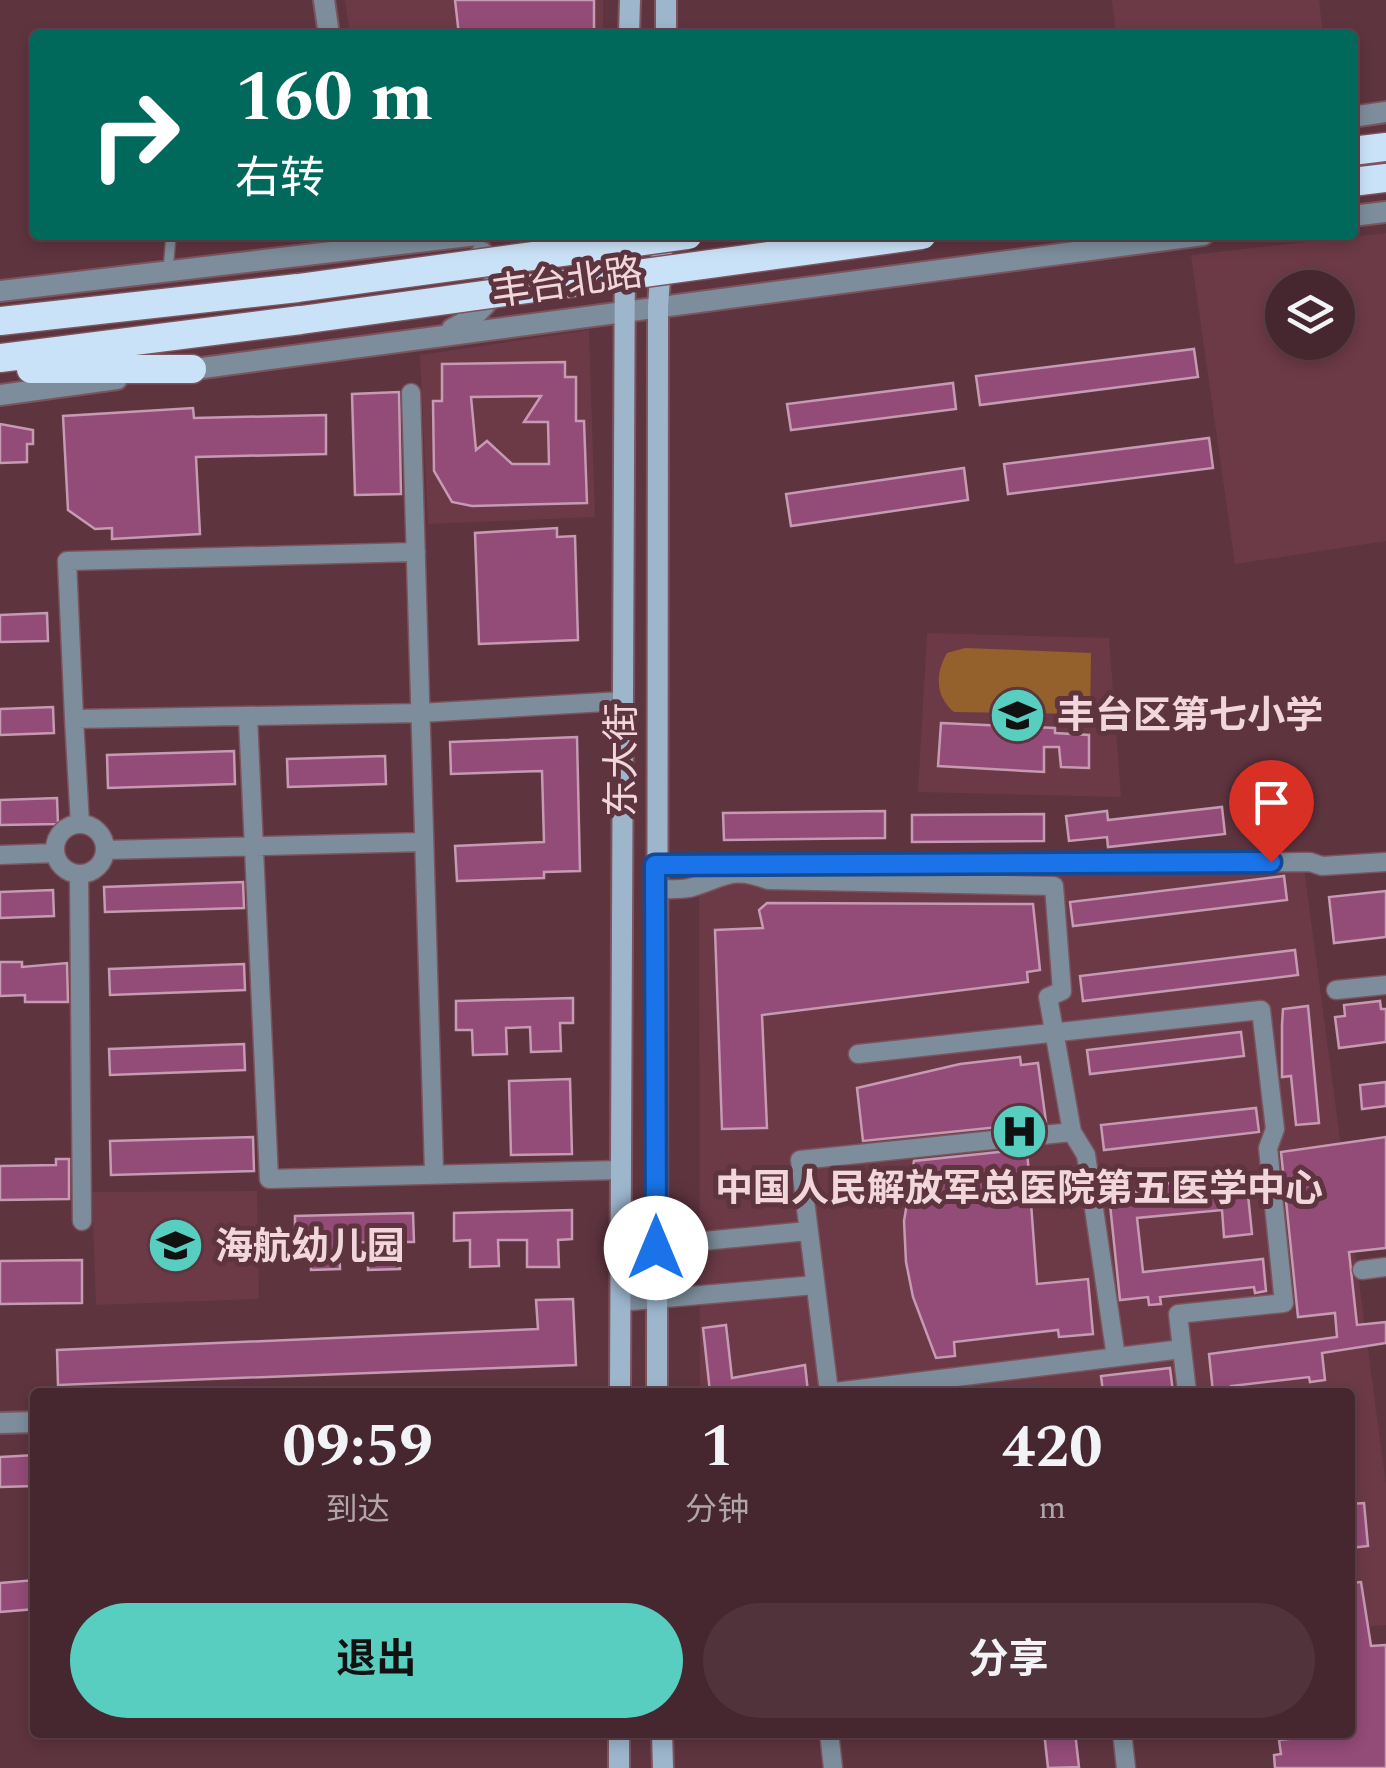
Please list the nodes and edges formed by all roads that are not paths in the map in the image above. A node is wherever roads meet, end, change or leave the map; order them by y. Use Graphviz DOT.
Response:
graph roads {
  1 [pos="324,0"];
  2 [pos="630,0"];
  3 [pos="666,0"];
  4 [pos="328,30"];
  5 [pos="629,30"];
  6 [pos="666,30"];
  7 [pos="1386,112"];
  8 [pos="1358,116"];
  9 [pos="1386,147"];
  10 [pos="1358,150"];
  11 [pos="1386,178"];
  12 [pos="1358,181"];
  13 [pos="1386,212"];
  14 [pos="1358,215"];
  15 [pos="171,240"];
  16 [pos="352,240"];
  17 [pos="469,240"];
  18 [pos="625,240"];
  19 [pos="651,240"];
  20 [pos="663,240"];
  21 [pos="885,240"];
  22 [pos="1165,240"];
  23 [pos="168,271"];
  24 [pos="0,290"];
  25 [pos="658,307"];
  26 [pos="622,312"];
  27 [pos="0,321"];
  28 [pos="437,337"];
  29 [pos="0,358"];
  30 [pos="0,369"];
  31 [pos="192,369"];
  32 [pos="412,393"];
  33 [pos="0,394"];
  34 [pos="416,552"];
  35 [pos="622,702"];
  36 [pos="420,713"];
  37 [pos="248,718"];
  38 [pos="74,719"];
  39 [pos="80,824"];
  40 [pos="424,842"];
  41 [pos="252,846"];
  42 [pos="105,850"];
  43 [pos="55,853"];
  44 [pos="0,855"];
  45 [pos="1386,862"];
  46 [pos="655,865"];
  47 [pos="79,874"];
  48 [pos="655,890"];
  49 [pos="1386,984"];
  50 [pos="1336,990"];
  51 [pos="1054,1034"];
  52 [pos="858,1054"];
  53 [pos="1072,1132"];
  54 [pos="620,1170"];
  55 [pos="434,1172"];
  56 [pos="82,1221"];
  57 [pos="808,1230"];
  58 [pos="656,1248"];
  59 [pos="620,1250"];
  60 [pos="1386,1267"];
  61 [pos="1362,1270"];
  62 [pos="815,1285"];
  63 [pos="656,1299"];
  64 [pos="620,1302"];
  65 [pos="1182,1350"];
  66 [pos="1116,1358"];
  67 [pos="620,1388"];
  68 [pos="657,1388"];
  69 [pos="831,1388"];
  70 [pos="865,1388"];
  71 [pos="1187,1388"];
  72 [pos="30,1422"];
  73 [pos="0,1423"];
  74 [pos="619,1738"];
  75 [pos="662,1738"];
  76 [pos="830,1738"];
  77 [pos="1123,1738"];
  78 [pos="619,1768"];
  79 [pos="663,1768"];
  80 [pos="833,1768"];
  81 [pos="1126,1768"];
  1 -- 4 [label="street"];
  2 -- 5 [label="main road"];
  3 -- 6 [label="main road"];
  7 -- 8 [label="street"];
  9 -- 10 [label="highway"];
  11 -- 12 [label="highway"];
  13 -- 14 [label="street"];
  15 -- 23 [label="lane"];
  16 -- 23 [label="street, 丰台北路"];
  17 -- 28 [label="street"];
  18 -- 26 [label="main road, 东大街"];
  19 -- 27 [label="highway, 丰台北路, bridge"];
  20 -- 25 [label="main road, 东大街"];
  21 -- 29 [label="highway, 丰台北路, bridge"];
  22 -- 25 [label="street, 丰台北路"];
  23 -- 24 [label="street, 丰台北路"];
  25 -- 26 [label="street, 丰台北路"];
  25 -- 46 [label="main road, 东大街"];
  26 -- 28 [label="street, 丰台北路"];
  26 -- 35 [label="main road, 东大街"];
  28 -- 31 [label="street, 丰台北路"];
  30 -- 31 [label="highway"];
  31 -- 33 [label="street, 丰台北路"];
  32 -- 34 [label="street"];
  34 -- 36 [label="street"];
  34 -- 38 [label="street"];
  35 -- 36 [label="street"];
  35 -- 54 [label="main road, 东大街"];
  36 -- 37 [label="street"];
  36 -- 40 [label="street"];
  37 -- 38 [label="street"];
  37 -- 41 [label="street"];
  38 -- 39 [label="street"];
  39 -- 42 [label="street"];
  39 -- 43 [label="street"];
  40 -- 41 [label="street"];
  40 -- 55 [label="street"];
  41 -- 42 [label="street"];
  41 -- 55 [label="street"];
  42 -- 47 [label="street"];
  43 -- 44 [label="street"];
  43 -- 47 [label="street"];
  45 -- 46 [label="street"];
  46 -- 48 [label="main road, 东大街"];
  47 -- 56 [label="street"];
  48 -- 51 [label="street"];
  48 -- 58 [label="main road, 东大街"];
  49 -- 50 [label="street"];
  51 -- 52 [label="street"];
  51 -- 53 [label="street"];
  51 -- 65 [label="street"];
  53 -- 57 [label="street"];
  53 -- 66 [label="street"];
  54 -- 55 [label="street"];
  54 -- 59 [label="main road, 东大街"];
  57 -- 58 [label="street"];
  57 -- 62 [label="street"];
  58 -- 59 [label="street"];
  58 -- 63 [label="main road, 东大街"];
  59 -- 64 [label="main road, 东大街"];
  60 -- 61 [label="street"];
  62 -- 63 [label="street"];
  62 -- 69 [label="street"];
  63 -- 64 [label="street"];
  63 -- 68 [label="main road, 东大街"];
  64 -- 67 [label="main road, 东大街"];
  65 -- 66 [label="street"];
  65 -- 71 [label="street"];
  66 -- 70 [label="street"];
  72 -- 73 [label="street"];
  74 -- 78 [label="main road"];
  75 -- 79 [label="main road"];
  76 -- 80 [label="street"];
  77 -- 81 [label="street"];
}
